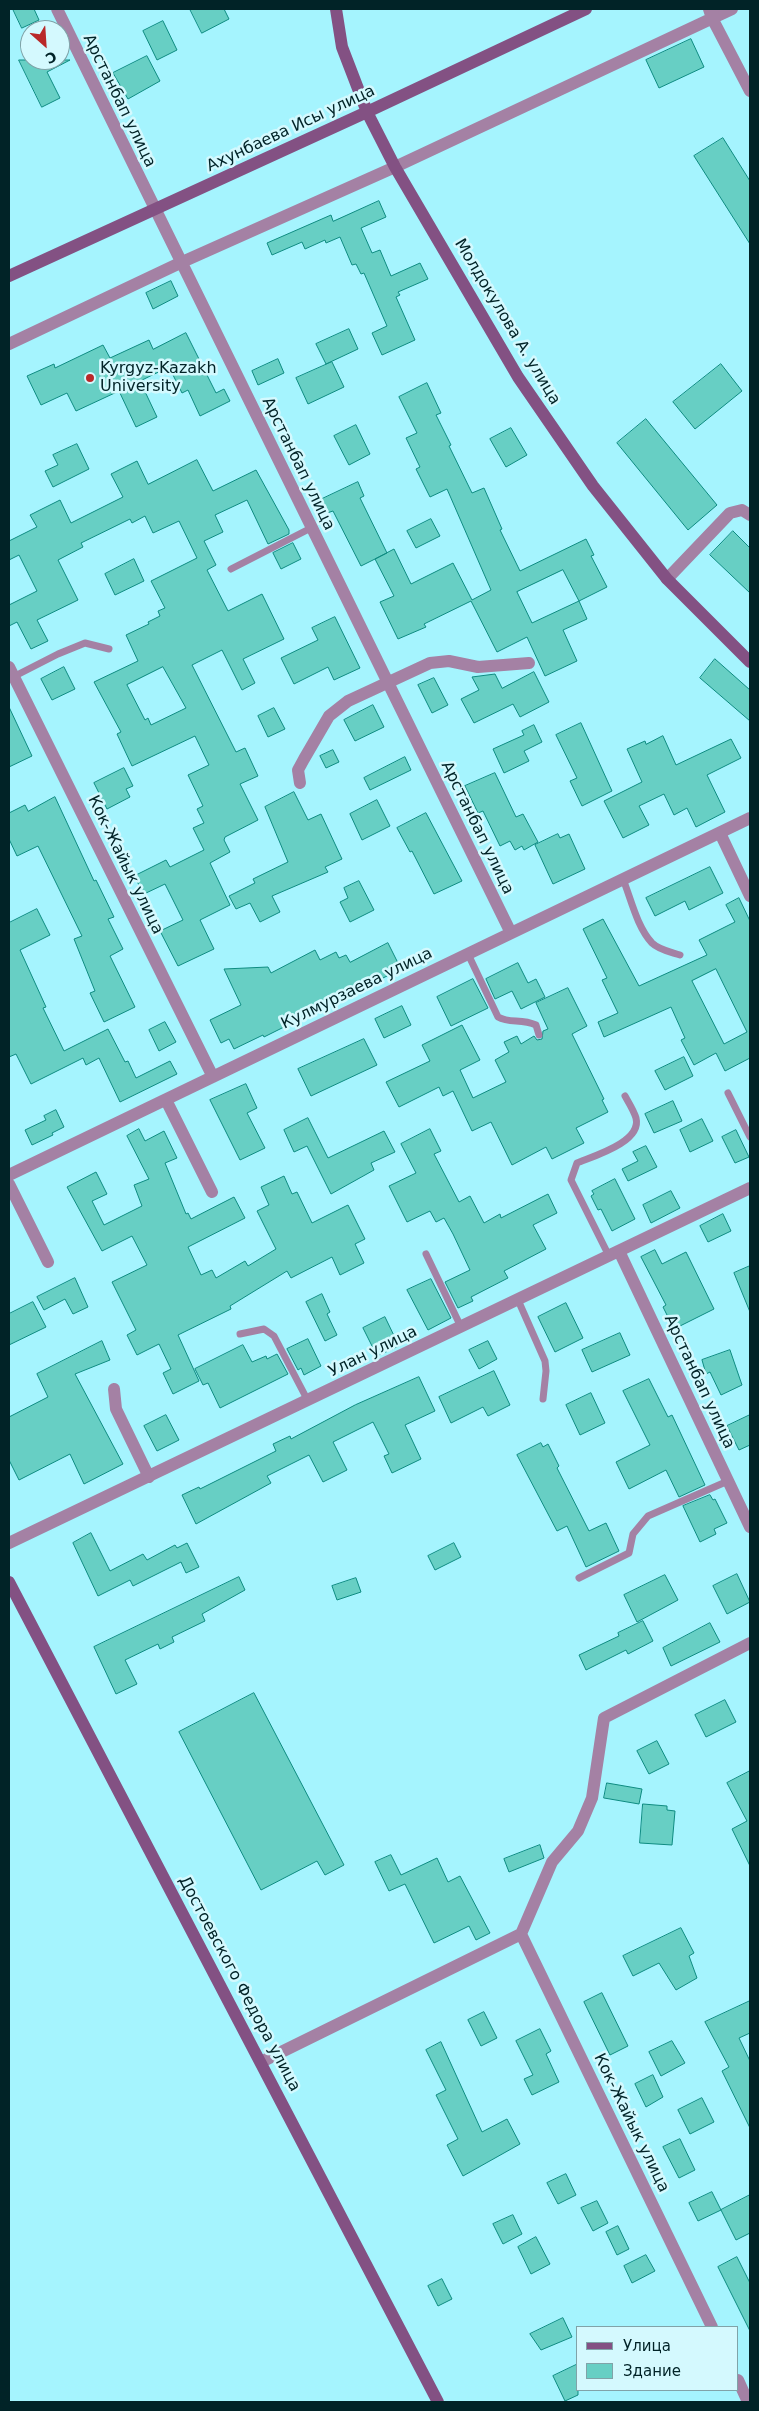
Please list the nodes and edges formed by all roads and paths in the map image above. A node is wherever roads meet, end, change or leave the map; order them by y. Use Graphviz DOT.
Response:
graph roads {
  1 [pos="57,9"];
  2 [pos="336,9"];
  3 [pos="586,9"];
  4 [pos="732,9"];
  5 [pos="710,14"];
  6 [pos="750,91"];
  7 [pos="367,112"];
  8 [pos="395,167"];
  9 [pos="154,210"];
  10 [pos="180,263"];
  11 [pos="9,276"];
  12 [pos="9,344"];
  13 [pos="750,515"];
  14 [pos="311,528"];
  15 [pos="231,569"];
  16 [pos="667,579"];
  17 [pos="109,649"];
  18 [pos="530,662"];
  19 [pos="750,662"];
  20 [pos="10,674"];
  21 [pos="388,683"];
  22 [pos="300,783"];
  23 [pos="750,818"];
  24 [pos="720,833"];
  25 [pos="622,879"];
  26 [pos="750,896"];
  27 [pos="511,933"];
  28 [pos="468,954"];
  29 [pos="680,956"];
  30 [pos="539,1035"];
  31 [pos="213,1077"];
  32 [pos="728,1092"];
  33 [pos="626,1096"];
  34 [pos="166,1100"];
  35 [pos="750,1137"];
  36 [pos="9,1175"];
  37 [pos="9,1184"];
  38 [pos="750,1188"];
  39 [pos="212,1192"];
  40 [pos="426,1254"];
  41 [pos="614,1254"];
  42 [pos="48,1262"];
  43 [pos="518,1300"];
  44 [pos="460,1328"];
  45 [pos="240,1334"];
  46 [pos="114,1389"];
  47 [pos="542,1399"];
  48 [pos="308,1401"];
  49 [pos="149,1477"];
  50 [pos="728,1481"];
  51 [pos="750,1527"];
  52 [pos="9,1544"];
  53 [pos="579,1578"];
  54 [pos="9,1582"];
  55 [pos="750,1643"];
  56 [pos="521,1934"];
  57 [pos="261,2062"];
  58 [pos="712,2326"];
  59 [pos="739,2382"];
  60 [pos="438,2402"];
  61 [pos="748,2402"];
  1 -- 9 [label="street, Арстанбап улица"];
  2 -- 7 [label="main road, Молдокулова А. улица"];
  3 -- 7 [label="main road, Ахунбаева Исы улица"];
  4 -- 5 [label="street"];
  5 -- 6 [label="street"];
  5 -- 8 [label="street"];
  7 -- 8 [label="main road, Молдокулова А. улица"];
  7 -- 9 [label="main road, Ахунбаева Исы улица"];
  8 -- 10 [label="street"];
  8 -- 16 [label="main road, Молдокулова А. улица"];
  9 -- 10 [label="street, Арстанбап улица"];
  9 -- 11 [label="main road, Ахунбаева Исы улица"];
  10 -- 12 [label="street"];
  10 -- 14 [label="street, Арстанбап улица"];
  13 -- 16 [label="street"];
  14 -- 15 [label="lane"];
  14 -- 21 [label="street, Арстанбап улица"];
  16 -- 19 [label="main road, Молдокулова А. улица"];
  17 -- 20 [label="lane"];
  18 -- 21 [label="street"];
  20 -- 31 [label="street, Кок-Жайык улица"];
  21 -- 22 [label="street"];
  21 -- 27 [label="street, Арстанбап улица"];
  23 -- 24 [label="street, Кулмурзаева улица"];
  24 -- 25 [label="street, Кулмурзаева улица"];
  24 -- 26 [label="street"];
  25 -- 27 [label="street, Кулмурзаева улица"];
  25 -- 29 [label="lane"];
  27 -- 28 [label="street, Кулмурзаева улица"];
  28 -- 30 [label="lane"];
  28 -- 31 [label="street, Кулмурзаева улица"];
  31 -- 34 [label="street, Кулмурзаева улица"];
  32 -- 35 [label="lane"];
  33 -- 41 [label="lane"];
  34 -- 36 [label="street, Кулмурзаева улица"];
  34 -- 39 [label="street"];
  37 -- 42 [label="street"];
  38 -- 41 [label="street, Улан улица"];
  40 -- 44 [label="lane"];
  41 -- 43 [label="street, Улан улица"];
  41 -- 50 [label="street, Арстанбап улица"];
  43 -- 44 [label="street, Улан улица"];
  43 -- 47 [label="lane"];
  44 -- 48 [label="street, Улан улица"];
  45 -- 48 [label="lane"];
  46 -- 49 [label="street"];
  48 -- 49 [label="street, Улан улица"];
  49 -- 52 [label="street, Улан улица"];
  50 -- 51 [label="street, Арстанбап улица"];
  50 -- 53 [label="lane"];
  54 -- 57 [label="main road, Достоевского Федора улица"];
  55 -- 56 [label="street"];
  56 -- 57 [label="street"];
  56 -- 58 [label="street, Кок-Жайык улица"];
  57 -- 60 [label="main road, Достоевского Федора улица"];
  59 -- 61 [label="street"];
}
